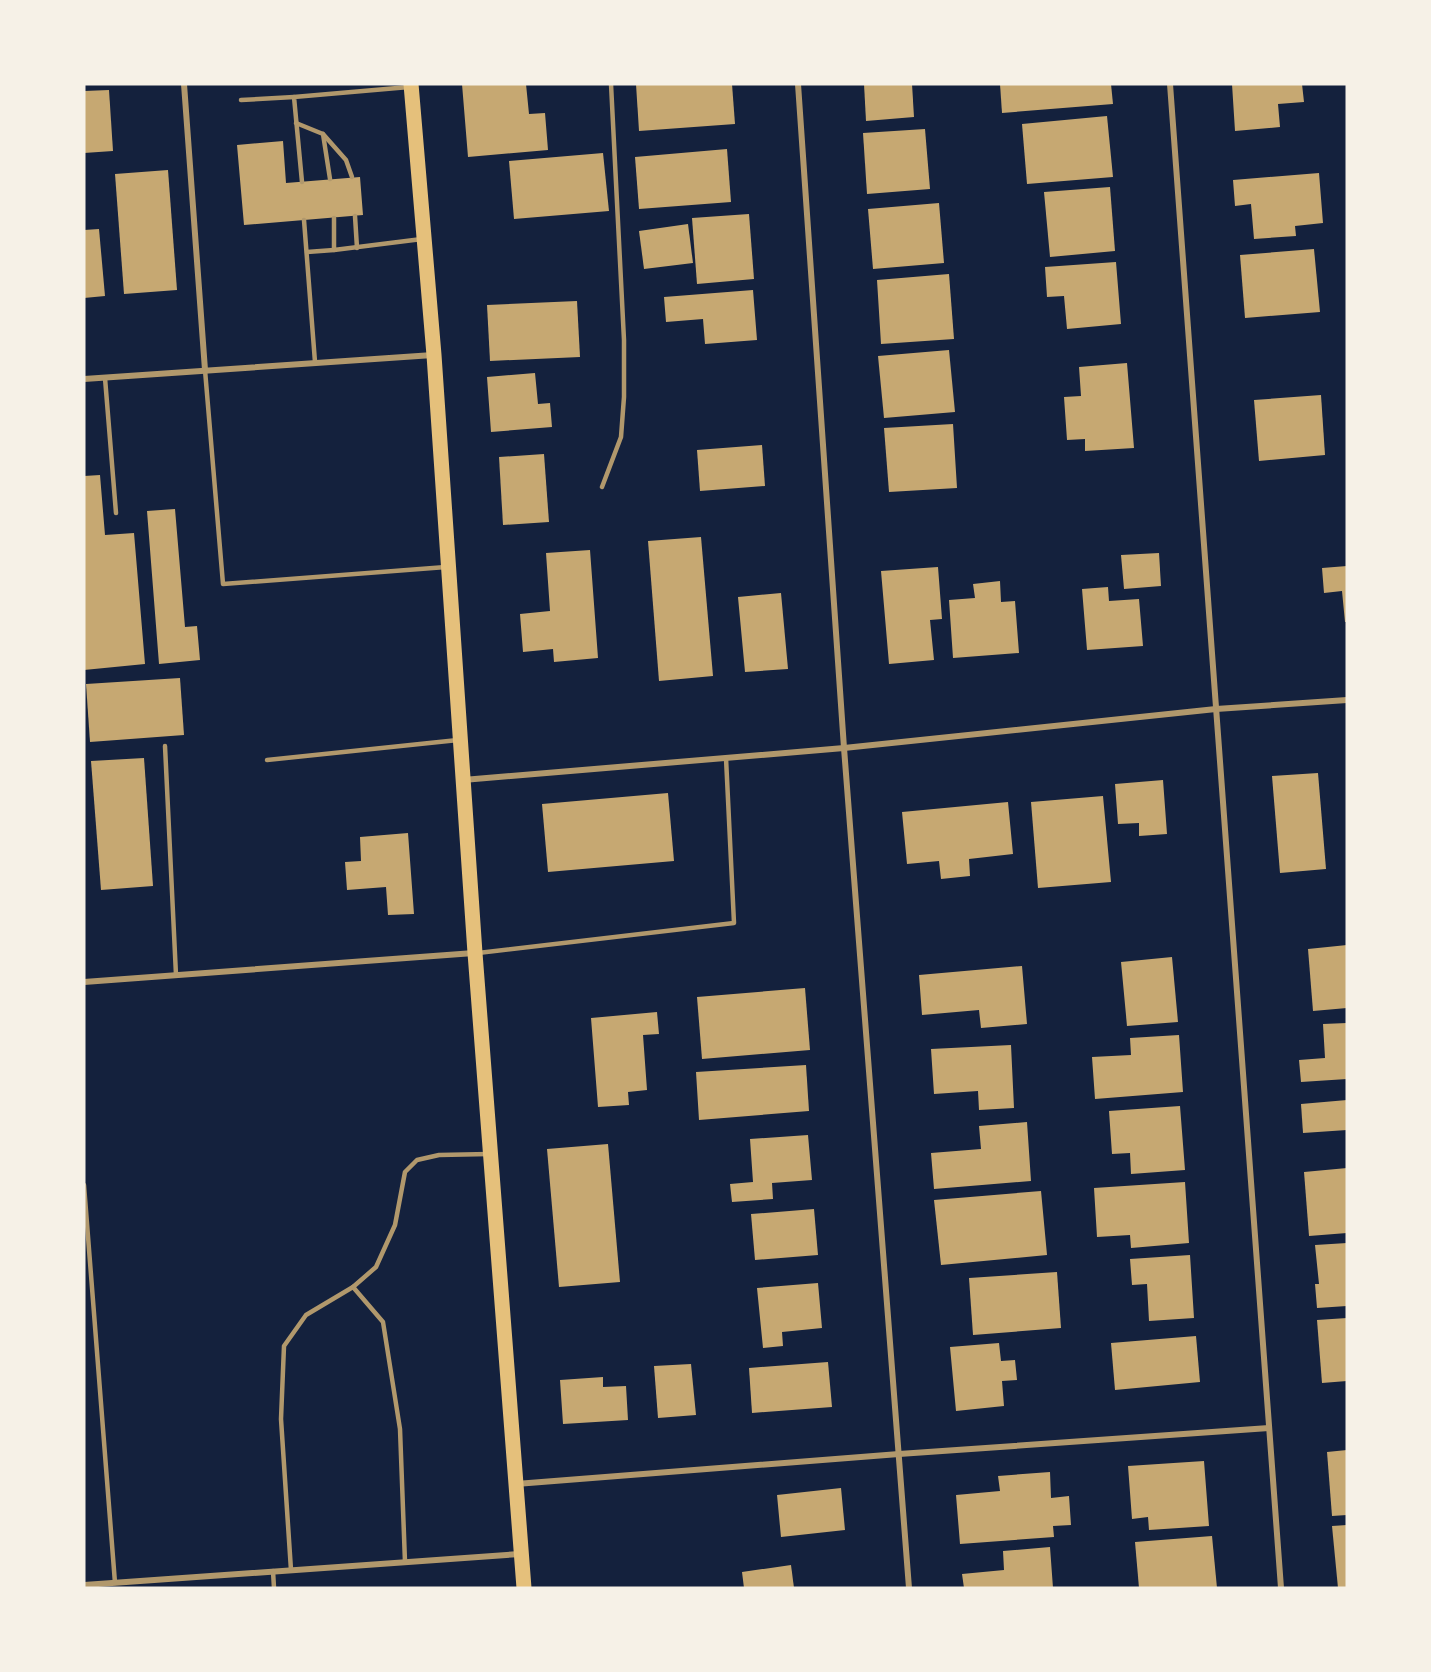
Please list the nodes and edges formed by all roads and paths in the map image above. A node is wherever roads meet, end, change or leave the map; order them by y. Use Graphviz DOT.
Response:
graph roads {
  1 [pos="184,84"];
  2 [pos="611,84"];
  3 [pos="798,84"];
  4 [pos="1170,84"];
  5 [pos="412,86"];
  6 [pos="294,97"];
  7 [pos="241,100"];
  8 [pos="297,123"];
  9 [pos="323,134"];
  10 [pos="352,177"];
  11 [pos="330,179"];
  12 [pos="302,182"];
  13 [pos="355,216"];
  14 [pos="334,218"];
  15 [pos="304,220"];
  16 [pos="425,239"];
  17 [pos="357,248"];
  18 [pos="334,250"];
  19 [pos="307,252"];
  20 [pos="434,356"];
  21 [pos="315,362"];
  22 [pos="205,370"];
  23 [pos="105,378"];
  24 [pos="84,379"];
  25 [pos="602,487"];
  26 [pos="116,513"];
  27 [pos="448,567"];
  28 [pos="1347,700"];
  29 [pos="1216,709"];
  30 [pos="460,740"];
  31 [pos="165,746"];
  32 [pos="844,748"];
  33 [pos="726,758"];
  34 [pos="267,760"];
  35 [pos="463,780"];
  36 [pos="475,953"];
  37 [pos="176,975"];
  38 [pos="84,982"];
  39 [pos="490,1154"];
  40 [pos="84,1185"];
  41 [pos="353,1287"];
  42 [pos="1269,1428"];
  43 [pos="899,1454"];
  44 [pos="515,1484"];
  45 [pos="521,1554"];
  46 [pos="405,1562"];
  47 [pos="291,1570"];
  48 [pos="273,1571"];
  49 [pos="116,1583"];
  50 [pos="84,1585"];
  51 [pos="274,1588"];
  52 [pos="524,1588"];
  53 [pos="909,1588"];
  54 [pos="1281,1588"];
  1 -- 22 [label="street"];
  2 -- 25 [label="lane"];
  3 -- 32 [label="street"];
  4 -- 29 [label="street"];
  5 -- 6 [label="lane"];
  5 -- 16 [label="main road"];
  6 -- 7 [label="lane"];
  6 -- 8 [label="lane"];
  8 -- 9 [label="lane"];
  8 -- 12 [label="lane"];
  9 -- 10 [label="lane"];
  9 -- 11 [label="lane"];
  13 -- 17 [label="lane"];
  14 -- 18 [label="lane"];
  15 -- 19 [label="lane"];
  16 -- 17 [label="lane"];
  16 -- 20 [label="main road"];
  17 -- 18 [label="lane"];
  18 -- 19 [label="lane"];
  19 -- 21 [label="lane"];
  20 -- 21 [label="street"];
  20 -- 27 [label="main road"];
  21 -- 22 [label="street"];
  22 -- 23 [label="street"];
  22 -- 27 [label="lane"];
  23 -- 24 [label="street"];
  23 -- 26 [label="lane"];
  27 -- 30 [label="main road"];
  28 -- 29 [label="street"];
  29 -- 32 [label="street"];
  29 -- 42 [label="street"];
  30 -- 34 [label="lane"];
  30 -- 35 [label="main road"];
  31 -- 37 [label="lane"];
  32 -- 33 [label="street"];
  32 -- 43 [label="street"];
  33 -- 35 [label="street"];
  33 -- 36 [label="lane"];
  35 -- 36 [label="main road"];
  36 -- 37 [label="street"];
  36 -- 39 [label="main road"];
  37 -- 38 [label="street"];
  39 -- 41 [label="lane"];
  39 -- 44 [label="main road"];
  40 -- 49 [label="lane"];
  41 -- 46 [label="lane"];
  41 -- 47 [label="lane"];
  42 -- 43 [label="street"];
  42 -- 54 [label="street"];
  43 -- 44 [label="street"];
  43 -- 53 [label="street"];
  44 -- 45 [label="main road"];
  45 -- 46 [label="street"];
  45 -- 52 [label="main road"];
  46 -- 47 [label="street"];
  47 -- 48 [label="street"];
  48 -- 49 [label="street"];
  48 -- 51 [label="lane"];
  49 -- 50 [label="street"];
}
